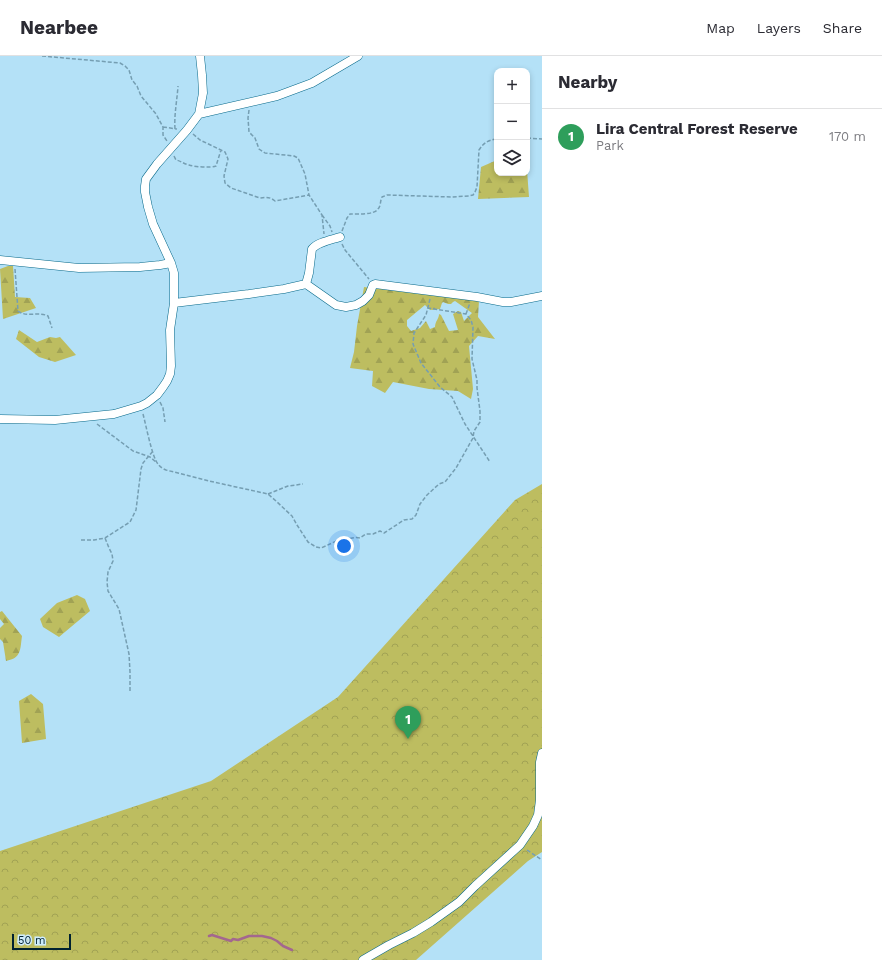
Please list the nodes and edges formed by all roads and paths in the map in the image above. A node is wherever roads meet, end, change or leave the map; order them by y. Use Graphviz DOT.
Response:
graph roads {
  1 [pos="42,56"];
  2 [pos="200,56"];
  3 [pos="358,56"];
  4 [pos="178,86"];
  5 [pos="250,102"];
  6 [pos="199,114"];
  7 [pos="163,127"];
  8 [pos="175,129"];
  9 [pos="187,130"];
  10 [pos="530,138"];
  11 [pos="494,140"];
  12 [pos="542,140"];
  13 [pos="178,141"];
  14 [pos="171,147"];
  15 [pos="221,150"];
  16 [pos="309,195"];
  17 [pos="322,215"];
  18 [pos="340,237"];
  19 [pos="326,242"];
  20 [pos="0,260"];
  21 [pos="14,262"];
  22 [pos="171,263"];
  23 [pos="306,284"];
  24 [pos="374,284"];
  25 [pos="431,291"];
  26 [pos="472,296"];
  27 [pos="542,296"];
  28 [pos="174,304"];
  29 [pos="428,308"];
  30 [pos="466,314"];
  31 [pos="52,328"];
  32 [pos="157,395"];
  33 [pos="141,406"];
  34 [pos="88,417"];
  35 [pos="0,419"];
  36 [pos="165,422"];
  37 [pos="473,438"];
  38 [pos="153,451"];
  39 [pos="148,457"];
  40 [pos="490,462"];
  41 [pos="157,463"];
  42 [pos="303,484"];
  43 [pos="268,494"];
  44 [pos="105,538"];
  45 [pos="81,540"];
  46 [pos="130,692"];
  47 [pos="542,753"];
  48 [pos="520,845"];
  49 [pos="542,860"];
  50 [pos="363,960"];
  1 -- 7 [label="path"];
  2 -- 6 [label="street"];
  3 -- 5 [label="street"];
  4 -- 8 [label="path"];
  5 -- 6 [label="street"];
  5 -- 16 [label="path"];
  6 -- 9 [label="street"];
  7 -- 8 [label="path"];
  7 -- 14 [label="path"];
  8 -- 9 [label="path"];
  8 -- 13 [label="path"];
  9 -- 13 [label="street"];
  9 -- 15 [label="path"];
  10 -- 12 [label="path"];
  11 -- 18 [label="path"];
  13 -- 14 [label="street"];
  14 -- 15 [label="path"];
  14 -- 22 [label="street"];
  15 -- 16 [label="path"];
  16 -- 17 [label="path"];
  17 -- 18 [label="path"];
  17 -- 19 [label="path"];
  18 -- 19 [label="street"];
  18 -- 24 [label="path"];
  19 -- 23 [label="street"];
  20 -- 21 [label="street"];
  21 -- 22 [label="street"];
  21 -- 31 [label="path"];
  22 -- 28 [label="street"];
  23 -- 24 [label="street"];
  23 -- 28 [label="street"];
  24 -- 25 [label="street"];
  25 -- 26 [label="street"];
  25 -- 29 [label="path"];
  26 -- 27 [label="street"];
  26 -- 30 [label="path"];
  28 -- 32 [label="street"];
  29 -- 30 [label="path"];
  29 -- 37 [label="path"];
  30 -- 37 [label="path"];
  32 -- 33 [label="street"];
  32 -- 36 [label="path"];
  33 -- 34 [label="street"];
  33 -- 38 [label="path"];
  34 -- 35 [label="street"];
  34 -- 39 [label="path"];
  37 -- 40 [label="path"];
  37 -- 43 [label="path"];
  38 -- 39 [label="path"];
  38 -- 41 [label="path"];
  39 -- 41 [label="path"];
  39 -- 44 [label="path"];
  41 -- 43 [label="path"];
  42 -- 43 [label="path"];
  44 -- 45 [label="path"];
  44 -- 46 [label="path"];
  47 -- 48 [label="street"];
  48 -- 49 [label="path"];
  48 -- 50 [label="street"];
}
